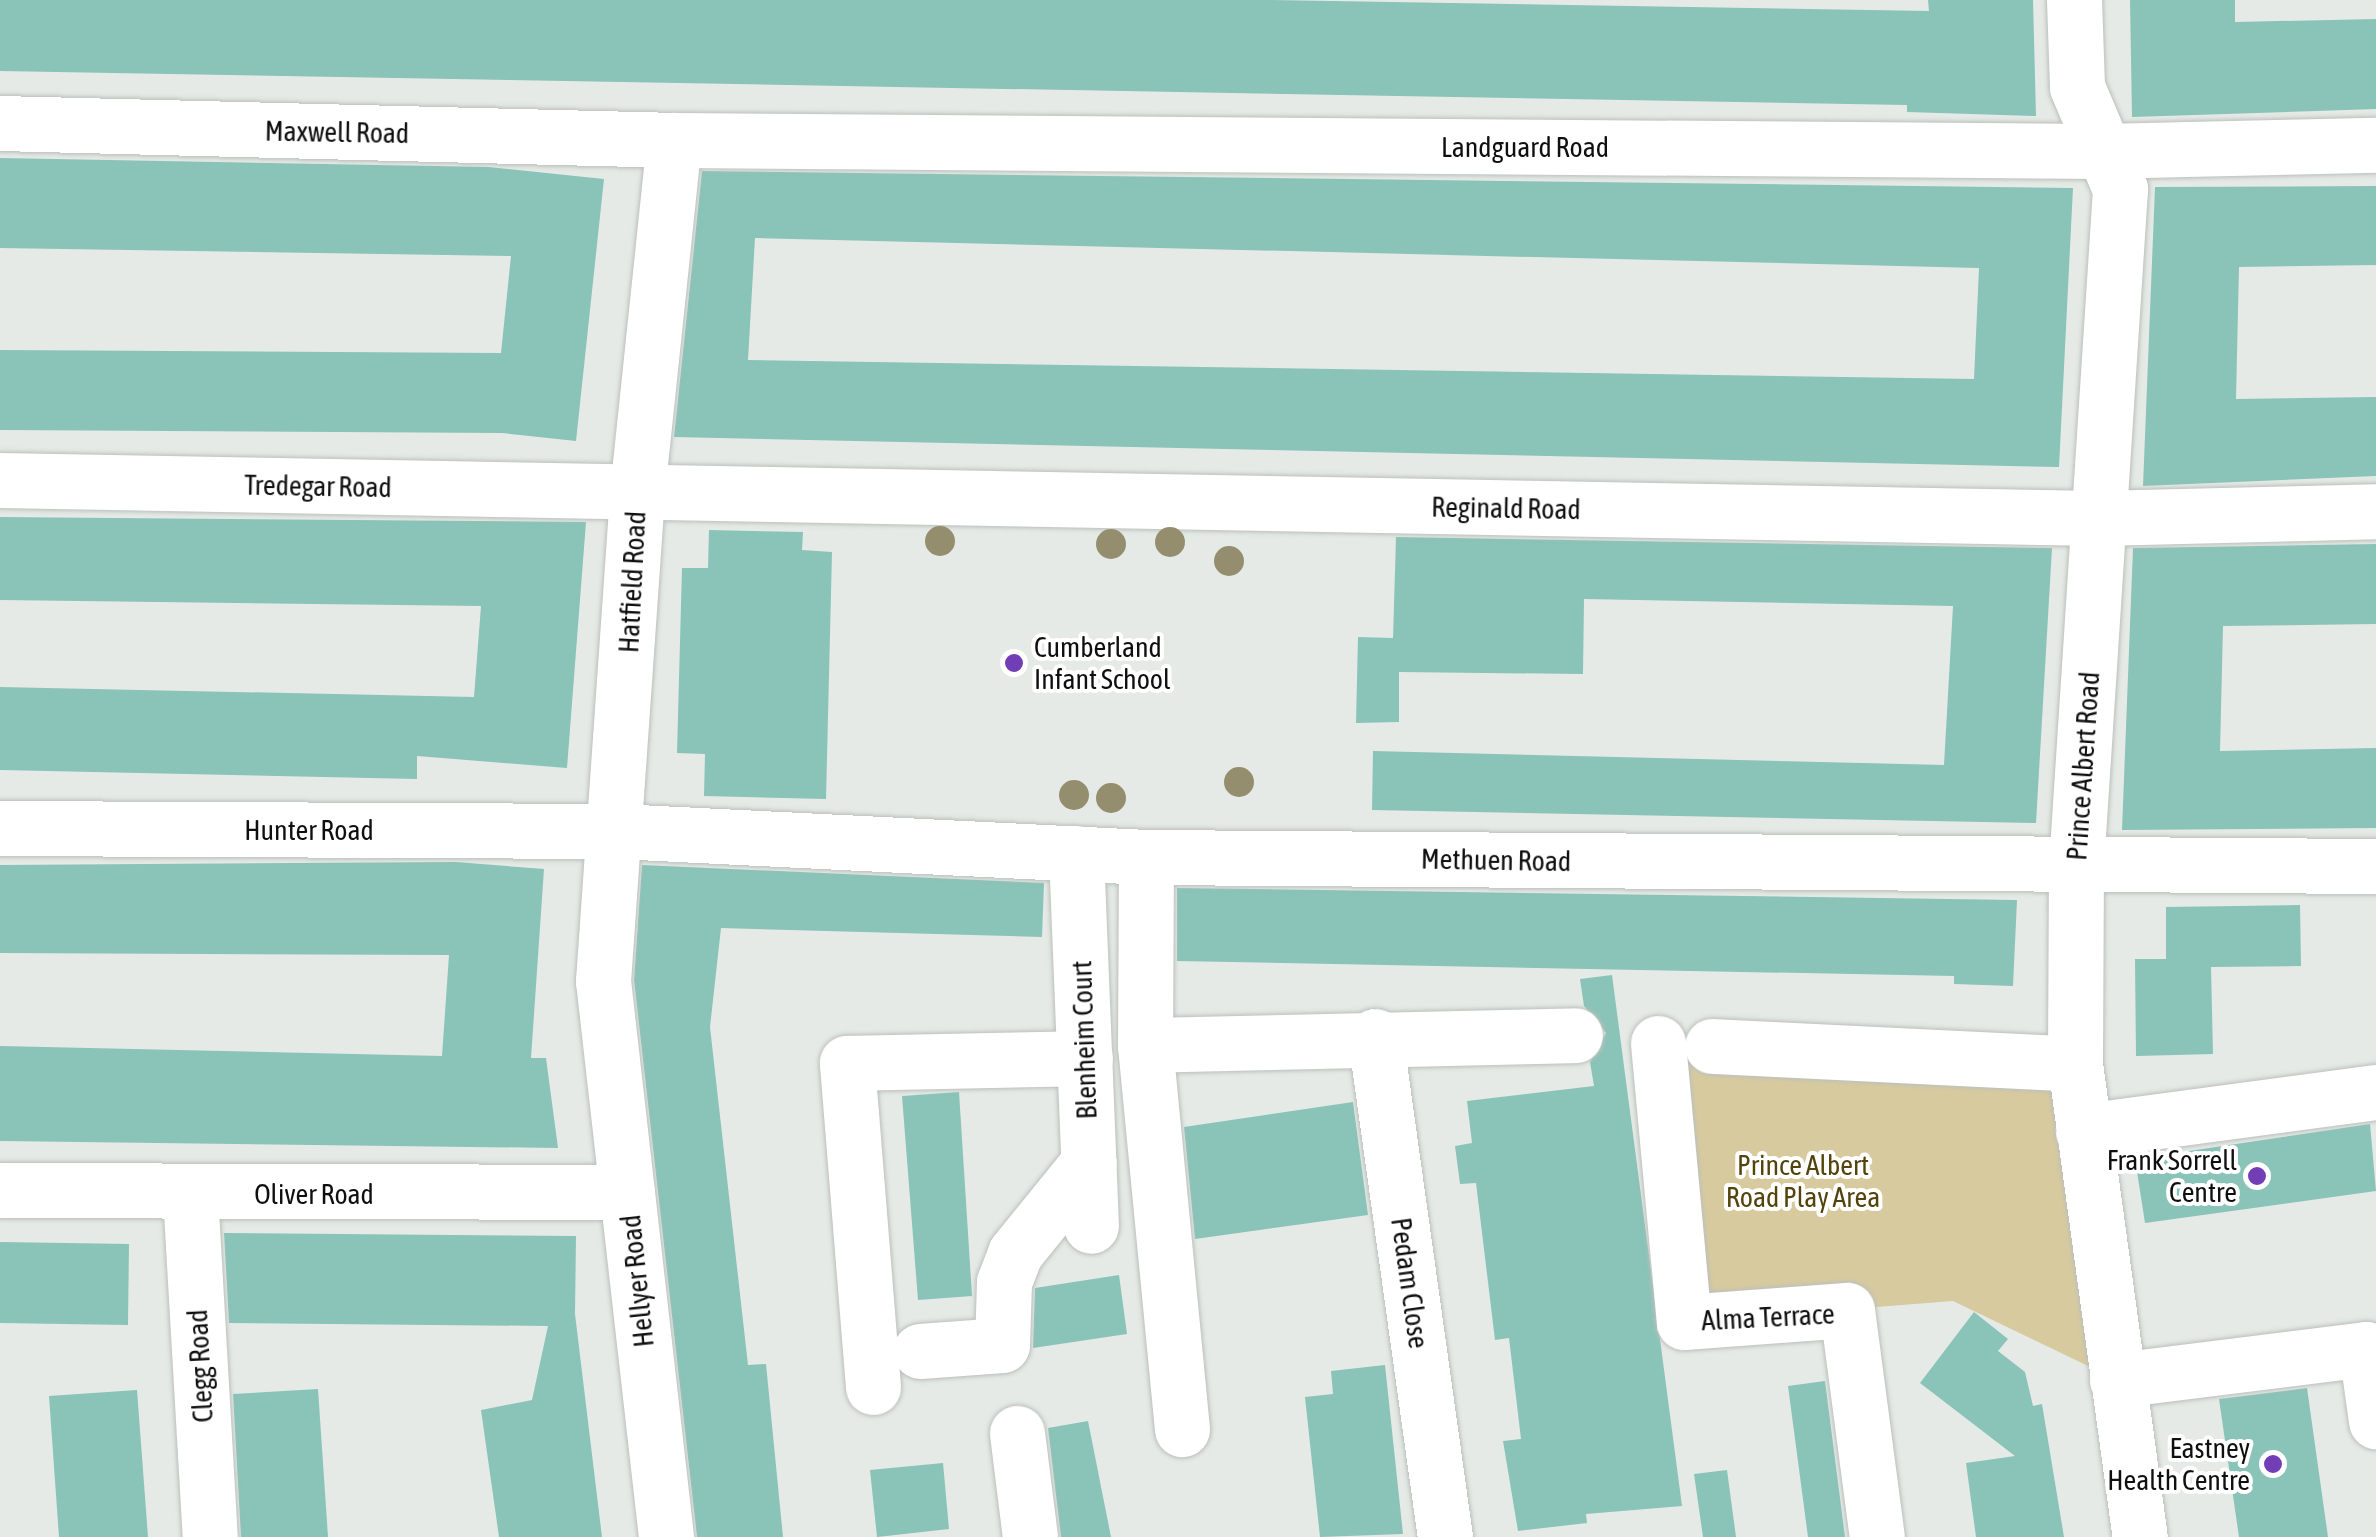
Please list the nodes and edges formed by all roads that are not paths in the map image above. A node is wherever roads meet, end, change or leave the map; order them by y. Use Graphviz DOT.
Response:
graph roads {
  1 [pos="2074,0"];
  2 [pos="0,123"];
  3 [pos="674,140"];
  4 [pos="2376,145"];
  5 [pos="2102,151"];
  6 [pos="0,480"];
  7 [pos="637,492"];
  8 [pos="2376,511"];
  9 [pos="2099,518"];
  10 [pos="0,828"];
  11 [pos="617,832"];
  12 [pos="1076,853"];
  13 [pos="1146,857"];
  14 [pos="2076,866"];
  15 [pos="2376,866"];
  16 [pos="604,1025"];
  17 [pos="1575,1034"];
  18 [pos="1375,1036"];
  19 [pos="1658,1043"];
  20 [pos="1145,1045"];
  21 [pos="1712,1046"];
  22 [pos="1084,1058"];
  23 [pos="2074,1064"];
  24 [pos="2376,1092"];
  25 [pos="2083,1131"];
  26 [pos="1088,1162"];
  27 [pos="0,1190"];
  28 [pos="628,1192"];
  29 [pos="190,1194"];
  30 [pos="1091,1226"];
  31 [pos="920,1351"];
  32 [pos="2117,1380"];
  33 [pos="873,1387"];
  34 [pos="2376,1420"];
  35 [pos="1182,1429"];
  36 [pos="1017,1434"];
  37 [pos="1445,1533"];
  38 [pos="210,1537"];
  39 [pos="666,1537"];
  40 [pos="1030,1537"];
  41 [pos="1877,1537"];
  42 [pos="2140,1537"];
  1 -- 5 [label="street, Prince Albert Road"];
  2 -- 3 [label="street, Maxwell Road"];
  3 -- 5 [label="street, Landguard Road"];
  3 -- 7 [label="street, Hatfield Road"];
  4 -- 5 [label="street, Landguard Road"];
  5 -- 9 [label="street, Prince Albert Road"];
  6 -- 7 [label="street, Tredegar Road"];
  7 -- 9 [label="street, Reginald Road"];
  7 -- 11 [label="street, Hatfield Road"];
  8 -- 9 [label="street, Reginald Road"];
  9 -- 14 [label="street, Prince Albert Road"];
  10 -- 11 [label="street, Hunter Road"];
  11 -- 12 [label="street, Methuen Road"];
  11 -- 16 [label="street, Hatfield Road"];
  12 -- 13 [label="street, Methuen Road"];
  12 -- 22 [label="street, Blenheim Court"];
  13 -- 14 [label="street, Methuen Road"];
  13 -- 20 [label="street"];
  14 -- 15 [label="street, Methuen Road"];
  14 -- 23 [label="street, Prince Albert Road"];
  16 -- 28 [label="street, Hellyer Road"];
  17 -- 18 [label="street"];
  18 -- 20 [label="street"];
  18 -- 37 [label="street, Pedam Close"];
  19 -- 41 [label="street, Alma Terrace"];
  20 -- 35 [label="street"];
  21 -- 23 [label="street"];
  22 -- 26 [label="street, Blenheim Court"];
  22 -- 33 [label="street"];
  23 -- 25 [label="street, Prince Albert Road"];
  24 -- 25 [label="street"];
  25 -- 32 [label="street, Prince Albert Road"];
  26 -- 30 [label="street, Blenheim Court"];
  26 -- 31 [label="street"];
  27 -- 29 [label="street, Oliver Road"];
  28 -- 29 [label="street, Oliver Road"];
  28 -- 39 [label="street, Hellyer Road"];
  29 -- 38 [label="street, Clegg Road"];
  32 -- 34 [label="street"];
  32 -- 42 [label="street, Prince Albert Road"];
  36 -- 40 [label="street"];
}
